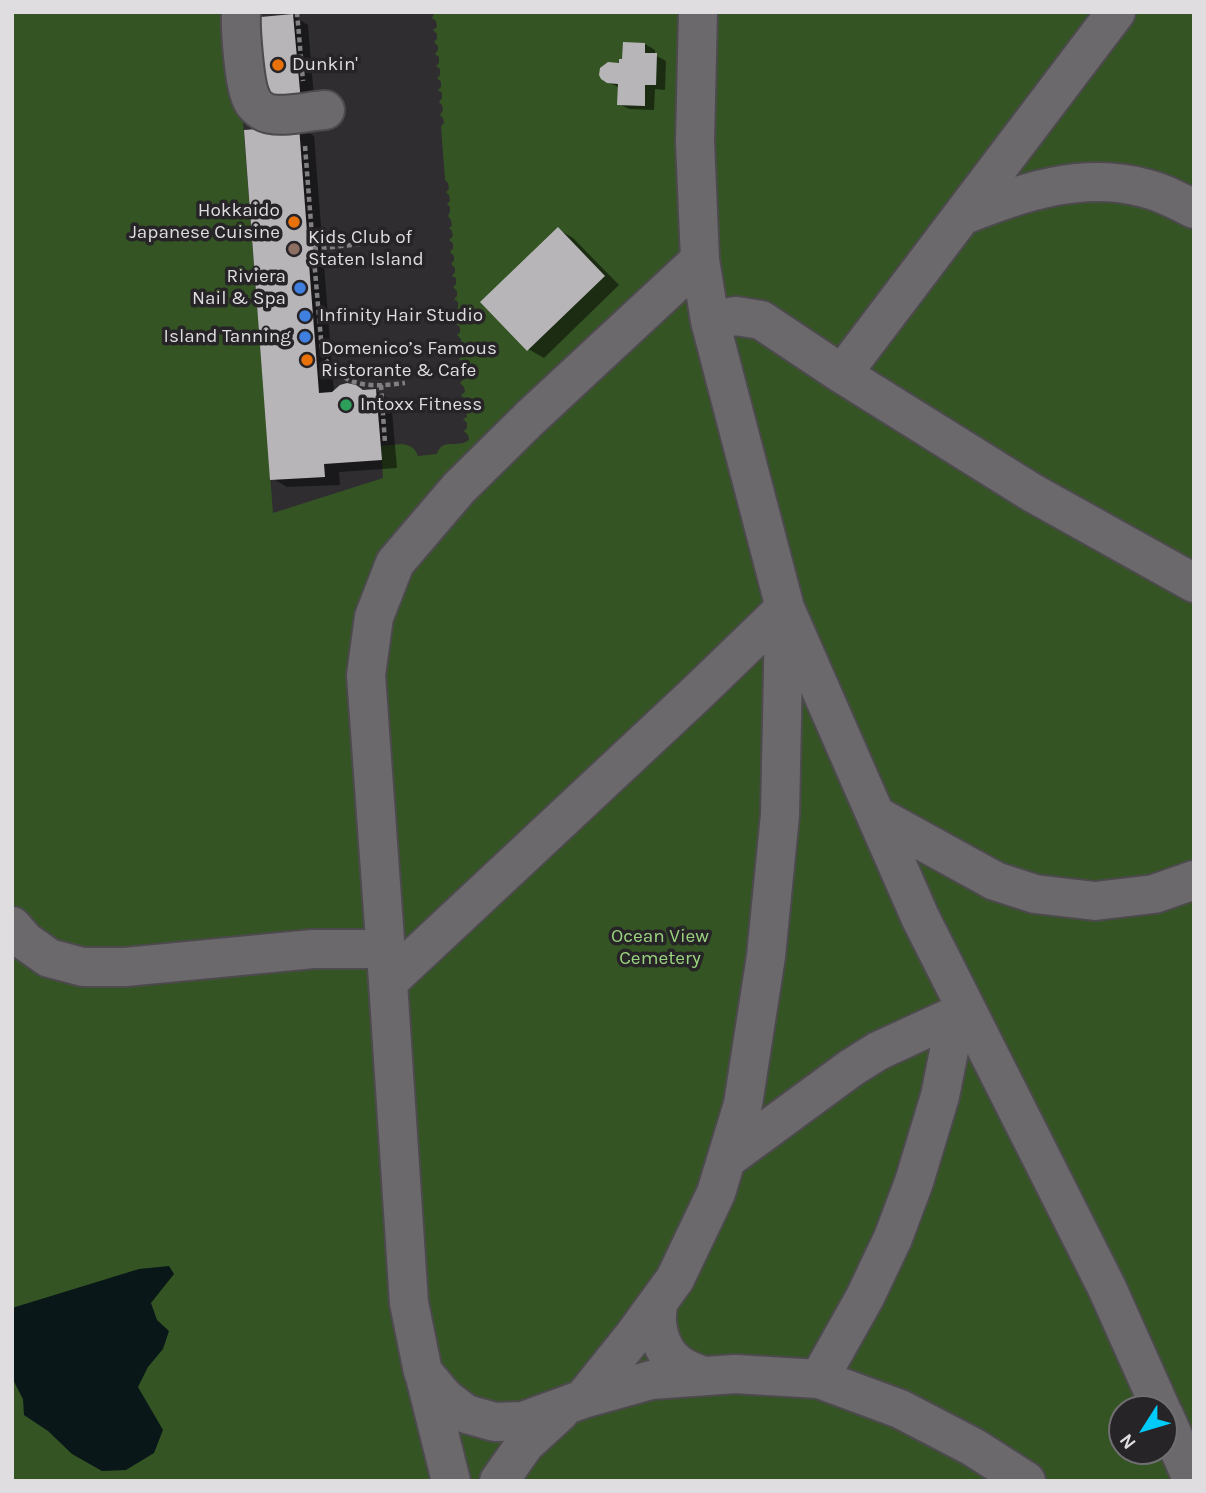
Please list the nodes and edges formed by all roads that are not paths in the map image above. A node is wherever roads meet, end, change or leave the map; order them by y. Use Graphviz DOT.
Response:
graph roads {
  1 [pos="241,12"];
  2 [pos="698,12"];
  3 [pos="1116,12"];
  4 [pos="315,101"];
  5 [pos="1194,209"];
  6 [pos="962,216"];
  7 [pos="700,260"];
  8 [pos="710,321"];
  9 [pos="842,374"];
  10 [pos="1194,583"];
  11 [pos="785,608"];
  12 [pos="877,816"];
  13 [pos="1194,880"];
  14 [pos="12,926"];
  15 [pos="387,966"];
  16 [pos="962,1013"];
  17 [pos="727,1159"];
  18 [pos="659,1302"];
  19 [pos="423,1371"];
  20 [pos="704,1376"];
  21 [pos="819,1379"];
  22 [pos="1155,1395"];
  23 [pos="576,1402"];
  24 [pos="1178,1446"];
  25 [pos="451,1481"];
  26 [pos="499,1481"];
  27 [pos="1026,1481"];
  28 [pos="1194,1481"];
  1 -- 4 [label="lane"];
  2 -- 7 [label="lane"];
  3 -- 6 [label="lane"];
  5 -- 6 [label="lane"];
  6 -- 9 [label="lane"];
  7 -- 8 [label="lane"];
  7 -- 15 [label="lane"];
  8 -- 9 [label="lane"];
  8 -- 11 [label="lane"];
  9 -- 10 [label="lane"];
  11 -- 12 [label="lane"];
  11 -- 15 [label="lane"];
  11 -- 17 [label="lane"];
  12 -- 13 [label="lane"];
  12 -- 16 [label="lane"];
  14 -- 15 [label="lane"];
  15 -- 19 [label="lane"];
  16 -- 17 [label="lane"];
  16 -- 21 [label="lane"];
  16 -- 22 [label="lane"];
  17 -- 18 [label="lane"];
  18 -- 20 [label="lane"];
  18 -- 23 [label="lane"];
  19 -- 23 [label="lane"];
  19 -- 25 [label="lane"];
  20 -- 21 [label="lane"];
  20 -- 23 [label="lane"];
  21 -- 27 [label="lane"];
  23 -- 26 [label="lane"];
  24 -- 28 [label="lane"];
}
